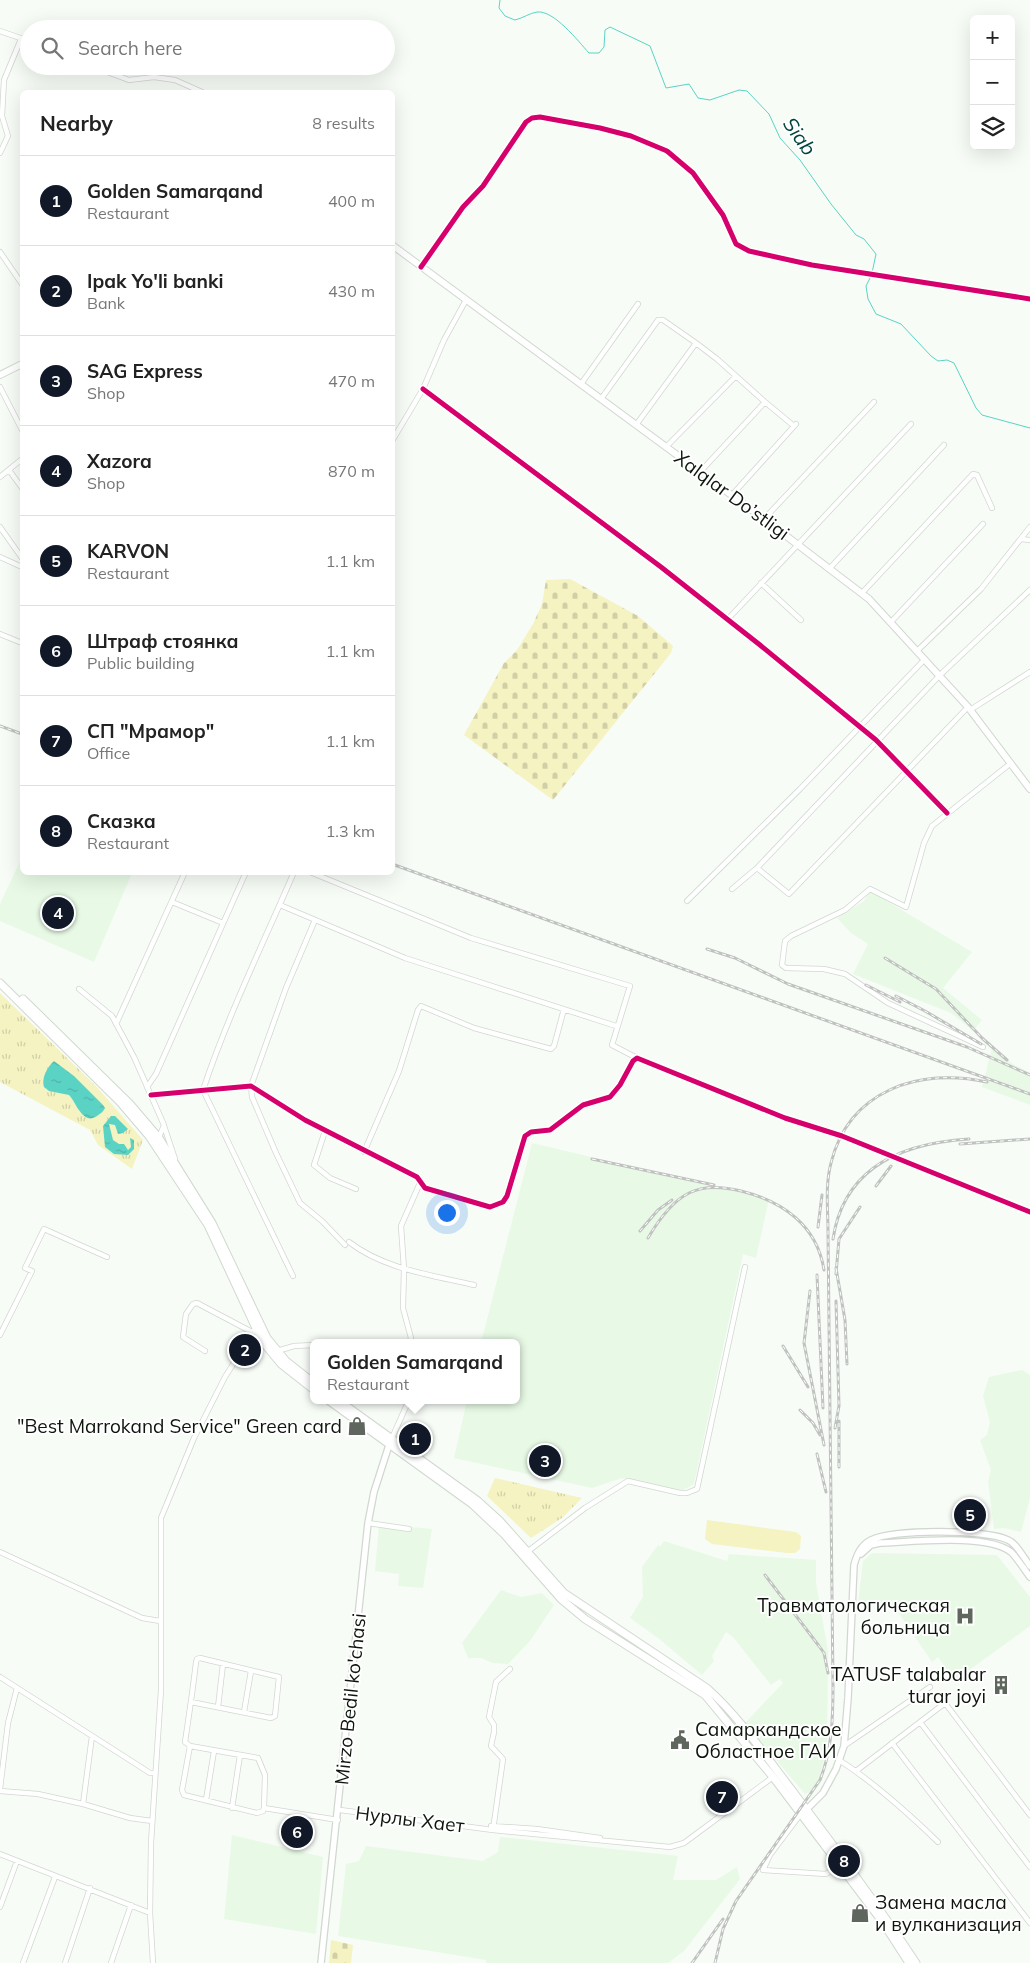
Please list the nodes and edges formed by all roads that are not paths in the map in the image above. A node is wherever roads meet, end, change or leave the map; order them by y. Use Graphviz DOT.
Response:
graph roads {
  1 [pos="0,30"];
  2 [pos="20,38"];
  3 [pos="20,40"];
  4 [pos="115,75"];
  5 [pos="198,90"];
  6 [pos="0,153"];
  7 [pos="395,247"];
  8 [pos="0,252"];
  9 [pos="421,267"];
  10 [pos="20,281"];
  11 [pos="1030,299"];
  12 [pos="466,300"];
  13 [pos="638,304"];
  14 [pos="696,343"];
  15 [pos="20,365"];
  16 [pos="0,375"];
  17 [pos="736,376"];
  18 [pos="581,384"];
  19 [pos="0,387"];
  20 [pos="424,389"];
  21 [pos="601,399"];
  22 [pos="765,402"];
  23 [pos="874,402"];
  24 [pos="911,424"];
  25 [pos="636,425"];
  26 [pos="20,426"];
  27 [pos="395,436"];
  28 [pos="944,445"];
  29 [pos="666,447"];
  30 [pos="20,461"];
  31 [pos="9,470"];
  32 [pos="700,472"];
  33 [pos="0,477"];
  34 [pos="20,485"];
  35 [pos="732,495"];
  36 [pos="992,508"];
  37 [pos="764,519"];
  38 [pos="983,524"];
  39 [pos="0,526"];
  40 [pos="1030,527"];
  41 [pos="1021,539"];
  42 [pos="1030,540"];
  43 [pos="798,544"];
  44 [pos="20,555"];
  45 [pos="0,557"];
  46 [pos="20,566"];
  47 [pos="830,568"];
  48 [pos="761,584"];
  49 [pos="1030,590"];
  50 [pos="862,593"];
  51 [pos="728,620"];
  52 [pos="801,620"];
  53 [pos="891,622"];
  54 [pos="0,634"];
  55 [pos="20,642"];
  56 [pos="917,651"];
  57 [pos="925,660"];
  58 [pos="1030,672"];
  59 [pos="940,675"];
  60 [pos="969,708"];
  61 [pos="860,726"];
  62 [pos="876,740"];
  63 [pos="1011,763"];
  64 [pos="906,770"];
  65 [pos="1030,789"];
  66 [pos="947,812"];
  67 [pos="757,868"];
  68 [pos="184,875"];
  69 [pos="245,875"];
  70 [pos="293,875"];
  71 [pos="317,875"];
  72 [pos="732,889"];
  73 [pos="687,901"];
  74 [pos="172,902"];
  75 [pos="280,905"];
  76 [pos="315,920"];
  77 [pos="223,923"];
  78 [pos="0,976"];
  79 [pos="0,983"];
  80 [pos="79,989"];
  81 [pos="564,1010"];
  82 [pos="116,1024"];
  83 [pos="616,1026"];
  84 [pos="982,1047"];
  85 [pos="638,1058"];
  86 [pos="147,1086"];
  87 [pos="250,1086"];
  88 [pos="203,1090"];
  89 [pos="151,1095"];
  90 [pos="164,1126"];
  91 [pos="325,1131"];
  92 [pos="158,1141"];
  93 [pos="364,1152"];
  94 [pos="176,1163"];
  95 [pos="420,1183"];
  96 [pos="356,1189"];
  97 [pos="1030,1212"];
  98 [pos="107,1257"];
  99 [pos="746,1267"];
  100 [pos="404,1269"];
  101 [pos="292,1276"];
  102 [pos="474,1285"];
  103 [pos="256,1328"];
  104 [pos="0,1334"];
  105 [pos="411,1339"];
  106 [pos="310,1345"];
  107 [pos="205,1351"];
  108 [pos="277,1351"];
  109 [pos="310,1379"];
  110 [pos="310,1387"];
  111 [pos="334,1404"];
  112 [pos="343,1404"];
  113 [pos="407,1404"];
  114 [pos="391,1441"];
  115 [pos="368,1524"];
  116 [pos="409,1528"];
  117 [pos="0,1552"];
  118 [pos="527,1552"];
  119 [pos="856,1559"];
  120 [pos="1030,1566"];
  121 [pos="1030,1577"];
  122 [pos="160,1620"];
  123 [pos="223,1664"];
  124 [pos="510,1669"];
  125 [pos="251,1671"];
  126 [pos="0,1677"];
  127 [pos="930,1686"];
  128 [pos="16,1688"];
  129 [pos="191,1702"];
  130 [pos="218,1707"];
  131 [pos="244,1712"];
  132 [pos="920,1722"];
  133 [pos="92,1736"];
  134 [pos="892,1743"];
  135 [pos="190,1746"];
  136 [pos="844,1746"];
  137 [pos="214,1751"];
  138 [pos="240,1755"];
  139 [pos="839,1760"];
  140 [pos="856,1770"];
  141 [pos="155,1773"];
  142 [pos="773,1776"];
  143 [pos="0,1790"];
  144 [pos="206,1800"];
  145 [pos="83,1804"];
  146 [pos="232,1808"];
  147 [pos="264,1808"];
  148 [pos="340,1810"];
  149 [pos="804,1812"];
  150 [pos="1030,1815"];
  151 [pos="338,1820"];
  152 [pos="152,1822"];
  153 [pos="493,1828"];
  154 [pos="938,1842"];
  155 [pos="0,1854"];
  156 [pos="17,1860"];
  157 [pos="839,1866"];
  158 [pos="1030,1867"];
  159 [pos="55,1877"];
  160 [pos="90,1888"];
  161 [pos="131,1905"];
  162 [pos="0,1907"];
  163 [pos="150,1913"];
  164 [pos="1030,1923"];
  165 [pos="23,1963"];
  166 [pos="65,1963"];
  167 [pos="111,1963"];
  168 [pos="153,1963"];
  169 [pos="322,1963"];
  170 [pos="909,1963"];
  171 [pos="916,1963"];
  1 -- 2 [label="street"];
  3 -- 6 [label="street"];
  4 -- 5 [label="street"];
  7 -- 9 [label="main road, Xalqlar Do’stligi"];
  8 -- 10 [label="street"];
  9 -- 11 [label="street"];
  9 -- 12 [label="main road, Xalqlar Do’stligi"];
  12 -- 18 [label="main road, Xalqlar Do’stligi"];
  12 -- 20 [label="street"];
  13 -- 18 [label="street"];
  14 -- 17 [label="street"];
  14 -- 21 [label="street"];
  14 -- 25 [label="street"];
  15 -- 16 [label="main road"];
  17 -- 22 [label="street"];
  17 -- 29 [label="street"];
  18 -- 21 [label="main road, Xalqlar Do’stligi"];
  19 -- 26 [label="street"];
  20 -- 27 [label="street"];
  20 -- 51 [label="street"];
  21 -- 25 [label="main road, Xalqlar Do’stligi"];
  22 -- 32 [label="street"];
  22 -- 35 [label="street"];
  23 -- 37 [label="street"];
  24 -- 43 [label="street"];
  25 -- 29 [label="main road, Xalqlar Do’stligi"];
  28 -- 47 [label="street"];
  29 -- 32 [label="main road, Xalqlar Do’stligi"];
  30 -- 31 [label="street"];
  31 -- 33 [label="street"];
  31 -- 34 [label="street"];
  32 -- 35 [label="main road, Xalqlar Do’stligi"];
  35 -- 37 [label="main road, Xalqlar Do’stligi"];
  36 -- 50 [label="street"];
  37 -- 43 [label="main road, Xalqlar Do’stligi"];
  38 -- 53 [label="street"];
  39 -- 44 [label="street"];
  40 -- 41 [label="street"];
  41 -- 42 [label="street"];
  41 -- 56 [label="street"];
  43 -- 47 [label="main road, Xalqlar Do’stligi"];
  43 -- 48 [label="street"];
  45 -- 46 [label="street"];
  47 -- 50 [label="main road, Xalqlar Do’stligi"];
  48 -- 51 [label="street"];
  48 -- 52 [label="street"];
  49 -- 59 [label="street"];
  50 -- 53 [label="main road, Xalqlar Do’stligi"];
  51 -- 61 [label="street"];
  53 -- 56 [label="main road, Xalqlar Do’stligi"];
  54 -- 55 [label="street"];
  56 -- 57 [label="main road, Xalqlar Do’stligi"];
  57 -- 59 [label="main road, Xalqlar Do’stligi"];
  57 -- 61 [label="street"];
  58 -- 60 [label="street"];
  59 -- 60 [label="main road, Xalqlar Do’stligi"];
  59 -- 62 [label="street"];
  60 -- 63 [label="main road, Xalqlar Do’stligi"];
  60 -- 64 [label="street"];
  61 -- 62 [label="street"];
  61 -- 73 [label="street"];
  62 -- 64 [label="street"];
  62 -- 67 [label="street"];
  63 -- 65 [label="main road, Xalqlar Do’stligi"];
  63 -- 66 [label="street"];
  64 -- 66 [label="street"];
  64 -- 67 [label="street"];
  66 -- 84 [label="street"];
  67 -- 72 [label="street"];
  68 -- 74 [label="street"];
  69 -- 77 [label="street"];
  70 -- 75 [label="street"];
  71 -- 83 [label="street"];
  74 -- 77 [label="street"];
  74 -- 82 [label="street"];
  75 -- 76 [label="street"];
  75 -- 88 [label="street"];
  76 -- 81 [label="street"];
  76 -- 87 [label="street"];
  77 -- 86 [label="street"];
  78 -- 92 [label="main road"];
  79 -- 92 [label="main road"];
  80 -- 82 [label="street"];
  81 -- 83 [label="street"];
  81 -- 93 [label="street"];
  82 -- 86 [label="street"];
  83 -- 85 [label="street"];
  85 -- 95 [label="street"];
  85 -- 97 [label="street"];
  86 -- 89 [label="street"];
  87 -- 88 [label="street"];
  87 -- 91 [label="street"];
  87 -- 100 [label="street"];
  88 -- 89 [label="street"];
  88 -- 101 [label="street"];
  89 -- 90 [label="street"];
  90 -- 92 [label="street"];
  90 -- 94 [label="street"];
  91 -- 93 [label="street"];
  91 -- 96 [label="street"];
  92 -- 94 [label="main road"];
  92 -- 103 [label="main road"];
  93 -- 95 [label="street"];
  94 -- 103 [label="main road"];
  95 -- 100 [label="street"];
  98 -- 104 [label="street"];
  99 -- 118 [label="street"];
  100 -- 102 [label="street"];
  100 -- 105 [label="street"];
  103 -- 107 [label="street"];
  103 -- 108 [label="main road"];
  103 -- 110 [label="main road"];
  103 -- 122 [label="street"];
  106 -- 108 [label="street"];
  108 -- 109 [label="main road"];
  111 -- 114 [label="main road"];
  112 -- 114 [label="main road"];
  113 -- 114 [label="street"];
  114 -- 115 [label="street, Mirzo Bedil ko'chasi"];
  114 -- 118 [label="main road"];
  114 -- 142 [label="main road"];
  115 -- 116 [label="street"];
  115 -- 148 [label="street, Mirzo Bedil ko'chasi"];
  117 -- 122 [label="street"];
  118 -- 149 [label="main road"];
  119 -- 120 [label="street"];
  119 -- 121 [label="street"];
  119 -- 136 [label="street"];
  122 -- 141 [label="street"];
  123 -- 125 [label="street"];
  123 -- 129 [label="street"];
  123 -- 130 [label="street"];
  124 -- 153 [label="street"];
  125 -- 131 [label="street"];
  125 -- 131 [label="street"];
  126 -- 128 [label="street"];
  127 -- 136 [label="street"];
  128 -- 133 [label="street"];
  128 -- 143 [label="street"];
  129 -- 130 [label="street"];
  129 -- 135 [label="street"];
  130 -- 131 [label="street"];
  132 -- 134 [label="street"];
  132 -- 150 [label="street"];
  132 -- 158 [label="street"];
  133 -- 141 [label="street"];
  133 -- 145 [label="street"];
  134 -- 140 [label="street"];
  134 -- 164 [label="street"];
  135 -- 137 [label="street"];
  135 -- 144 [label="street"];
  136 -- 139 [label="street"];
  137 -- 138 [label="street"];
  137 -- 144 [label="street"];
  138 -- 146 [label="street"];
  138 -- 147 [label="street"];
  139 -- 140 [label="street"];
  139 -- 149 [label="street"];
  140 -- 154 [label="street"];
  141 -- 152 [label="street"];
  142 -- 149 [label="main road"];
  142 -- 153 [label="street, Нурлы Хает"];
  143 -- 145 [label="street"];
  144 -- 146 [label="street"];
  145 -- 152 [label="street"];
  146 -- 147 [label="street"];
  147 -- 151 [label="street"];
  148 -- 151 [label="street, Mirzo Bedil ko'chasi"];
  148 -- 153 [label="street, Нурлы Хает"];
  149 -- 157 [label="main road"];
  149 -- 157 [label="street"];
  149 -- 171 [label="main road"];
  151 -- 169 [label="street, Mirzo Bedil ko'chasi"];
  152 -- 163 [label="street"];
  155 -- 156 [label="street"];
  156 -- 159 [label="street"];
  156 -- 162 [label="street"];
  157 -- 170 [label="main road"];
  159 -- 160 [label="street"];
  159 -- 165 [label="street"];
  160 -- 161 [label="street"];
  160 -- 166 [label="street"];
  161 -- 163 [label="street"];
  161 -- 167 [label="street"];
  163 -- 168 [label="street"];
}
